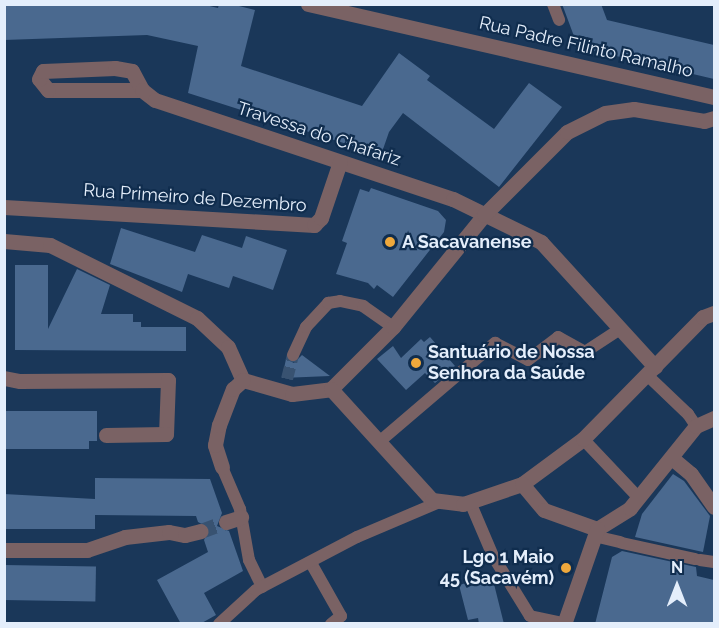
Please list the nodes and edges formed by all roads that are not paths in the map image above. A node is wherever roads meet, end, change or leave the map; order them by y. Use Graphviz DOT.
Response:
graph roads {
  1 [pos="308,4"];
  2 [pos="553,4"];
  3 [pos="559,20"];
  4 [pos="142,90"];
  5 [pos="714,97"];
  6 [pos="714,117"];
  7 [pos="340,162"];
  8 [pos="4,207"];
  9 [pos="484,215"];
  10 [pos="4,241"];
  11 [pos="709,315"];
  12 [pos="393,327"];
  13 [pos="620,329"];
  14 [pos="292,355"];
  15 [pos="651,371"];
  16 [pos="4,378"];
  17 [pos="243,380"];
  18 [pos="331,389"];
  19 [pos="714,418"];
  20 [pos="696,426"];
  21 [pos="106,435"];
  22 [pos="583,439"];
  23 [pos="379,442"];
  24 [pos="673,459"];
  25 [pos="222,467"];
  26 [pos="522,484"];
  27 [pos="638,497"];
  28 [pos="470,502"];
  29 [pos="437,503"];
  30 [pos="714,507"];
  31 [pos="241,517"];
  32 [pos="225,522"];
  33 [pos="201,531"];
  34 [pos="595,532"];
  35 [pos="4,550"];
  36 [pos="714,562"];
  37 [pos="311,563"];
  38 [pos="262,587"];
  39 [pos="564,623"];
  40 [pos="219,624"];
  41 [pos="331,624"];
  1 -- 5 [label="street, Rua Padre Filinto Ramalho"];
  2 -- 3 [label="street"];
  4 -- 4 [label="street, Travessa do Chafariz"];
  4 -- 7 [label="street, Travessa do Chafariz"];
  6 -- 9 [label="street"];
  7 -- 8 [label="street, Rua Primeiro de Dezembro"];
  7 -- 9 [label="street, Travessa do Chafariz"];
  9 -- 12 [label="street"];
  9 -- 13 [label="street, Travessa do Chafariz"];
  10 -- 17 [label="street"];
  11 -- 15 [label="street"];
  12 -- 14 [label="street"];
  12 -- 18 [label="street"];
  13 -- 15 [label="street, Travessa do Chafariz"];
  13 -- 23 [label="street"];
  15 -- 20 [label="street"];
  15 -- 22 [label="street"];
  16 -- 21 [label="street"];
  17 -- 18 [label="street"];
  17 -- 25 [label="street"];
  18 -- 23 [label="street"];
  19 -- 20 [label="street"];
  20 -- 24 [label="street"];
  22 -- 26 [label="street"];
  22 -- 27 [label="street"];
  23 -- 29 [label="street"];
  24 -- 27 [label="street"];
  24 -- 30 [label="street"];
  25 -- 31 [label="street"];
  26 -- 28 [label="street"];
  26 -- 34 [label="street"];
  27 -- 34 [label="street"];
  28 -- 29 [label="street"];
  28 -- 39 [label="street"];
  29 -- 37 [label="street"];
  31 -- 32 [label="street"];
  31 -- 38 [label="street"];
  33 -- 35 [label="street"];
  34 -- 36 [label="street"];
  34 -- 39 [label="street"];
  37 -- 38 [label="street"];
  37 -- 41 [label="street"];
  38 -- 40 [label="street"];
}
